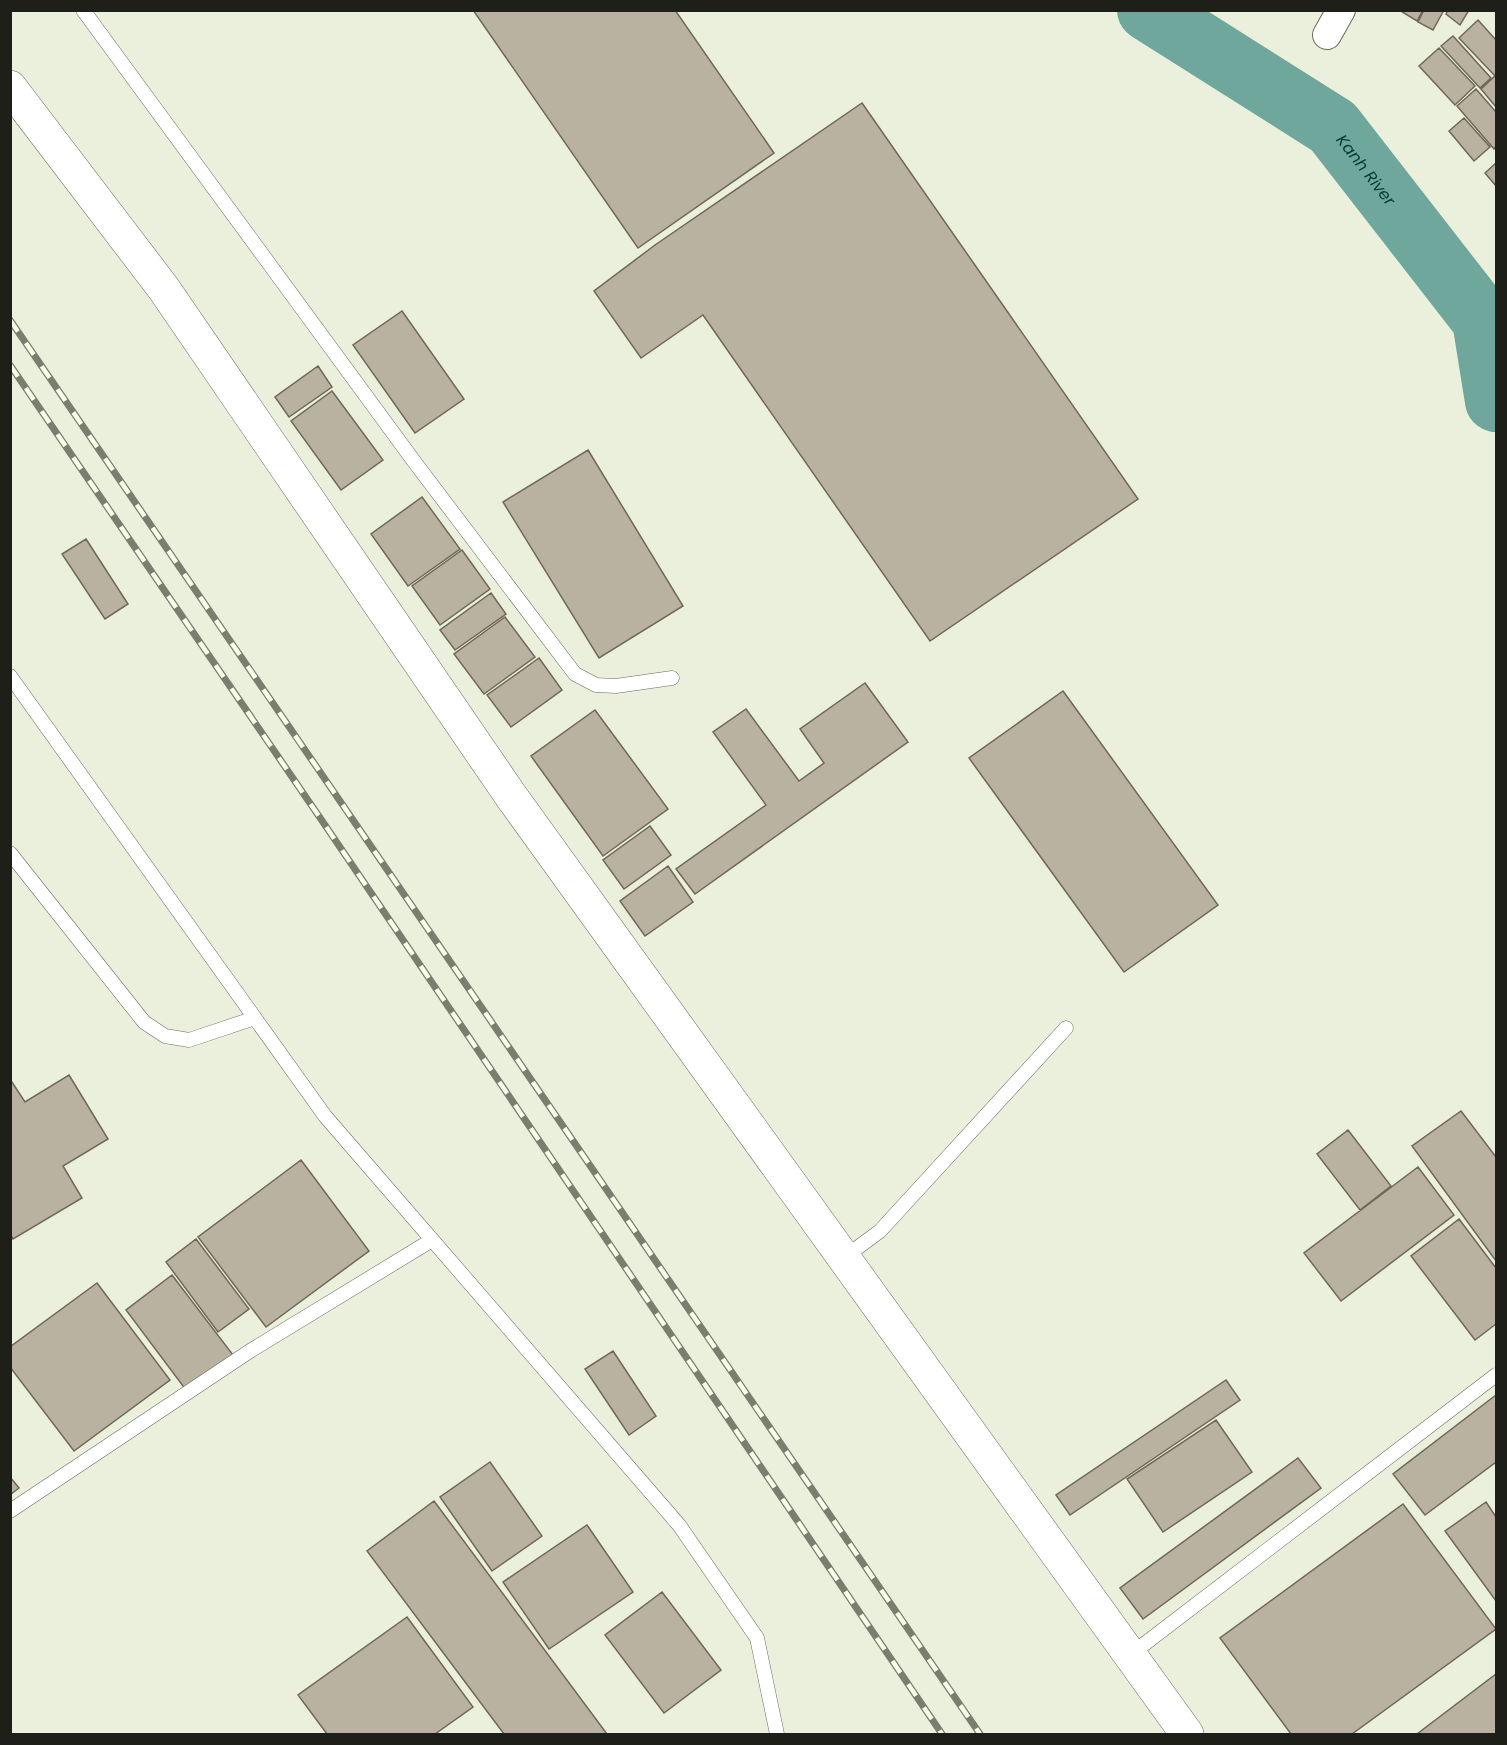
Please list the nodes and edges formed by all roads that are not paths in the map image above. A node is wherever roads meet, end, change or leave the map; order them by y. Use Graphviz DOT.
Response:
graph roads {
  1 [pos="83,10"];
  2 [pos="1341,10"];
  3 [pos="1327,35"];
  4 [pos="10,87"];
  5 [pos="10,676"];
  6 [pos="672,678"];
  7 [pos="10,853"];
  8 [pos="255,1018"];
  9 [pos="1066,1028"];
  10 [pos="432,1240"];
  11 [pos="845,1257"];
  12 [pos="1497,1375"];
  13 [pos="10,1511"];
  14 [pos="1130,1655"];
  15 [pos="777,1734"];
  16 [pos="1187,1734"];
  1 -- 6 [label="lane"];
  2 -- 3 [label="street"];
  4 -- 11 [label="street"];
  5 -- 8 [label="lane"];
  7 -- 8 [label="lane"];
  8 -- 10 [label="lane"];
  9 -- 11 [label="lane"];
  10 -- 13 [label="lane"];
  10 -- 15 [label="lane"];
  11 -- 14 [label="street"];
  12 -- 14 [label="lane"];
  14 -- 16 [label="street"];
}
